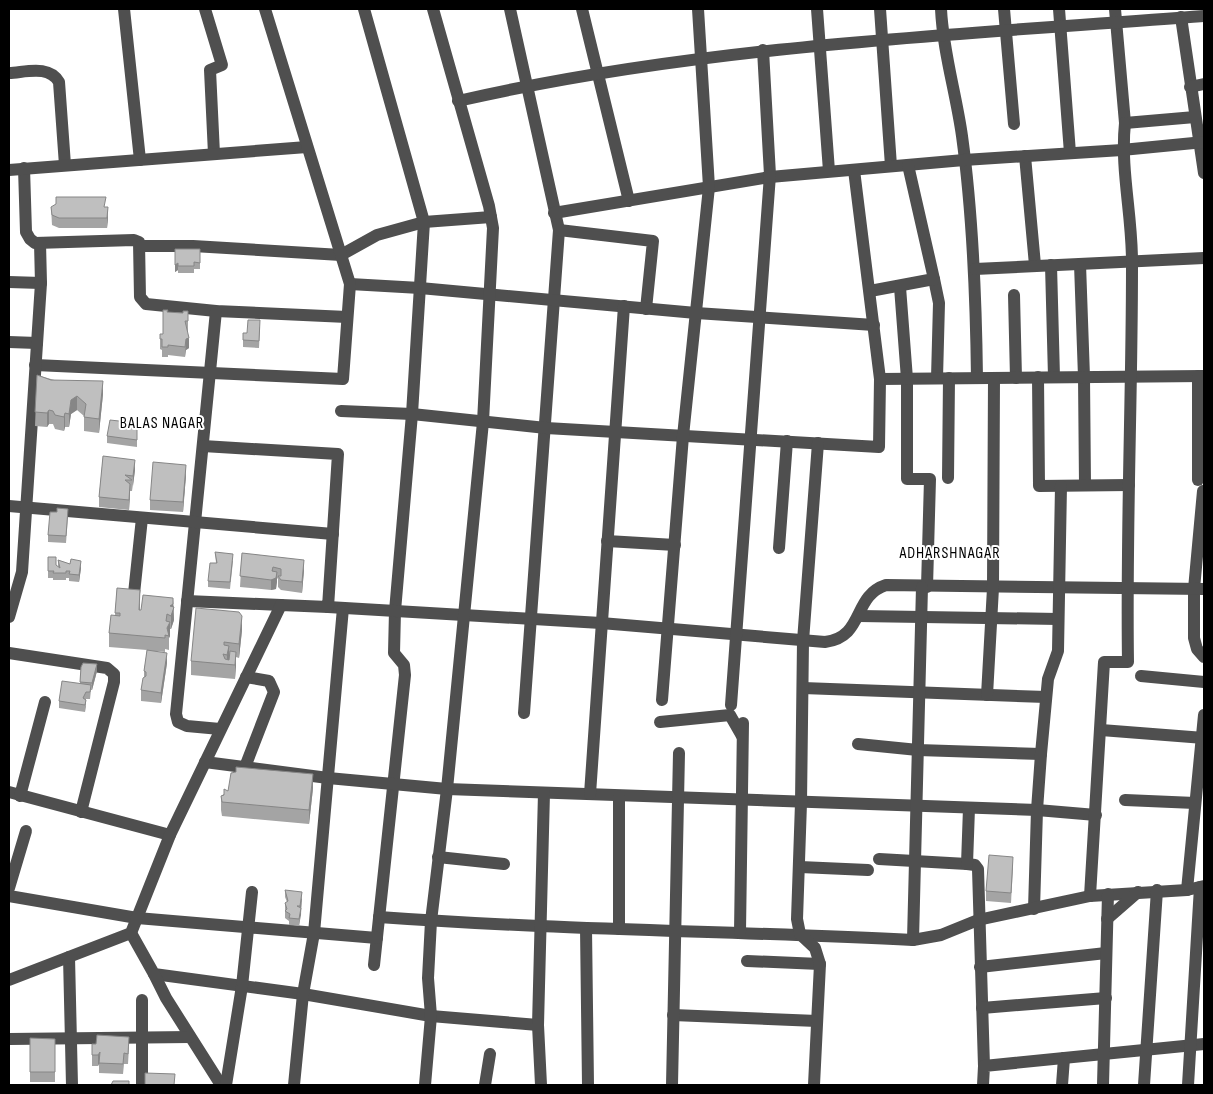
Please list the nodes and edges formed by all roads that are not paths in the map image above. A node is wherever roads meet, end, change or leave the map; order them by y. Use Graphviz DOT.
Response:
graph roads {
  1 [pos="124,9"];
  2 [pos="205,9"];
  3 [pos="265,9"];
  4 [pos="364,9"];
  5 [pos="433,9"];
  6 [pos="510,9"];
  7 [pos="582,9"];
  8 [pos="698,9"];
  9 [pos="817,9"];
  10 [pos="880,9"];
  11 [pos="941,9"];
  12 [pos="1004,9"];
  13 [pos="1059,9"];
  14 [pos="1115,9"];
  15 [pos="1204,16"];
  16 [pos="1181,18"];
  17 [pos="1115,24"];
  18 [pos="1060,27"];
  19 [pos="1007,32"];
  20 [pos="942,36"];
  21 [pos="882,41"];
  22 [pos="820,46"];
  23 [pos="763,50"];
  24 [pos="703,59"];
  25 [pos="9,73"];
  26 [pos="598,74"];
  27 [pos="1204,84"];
  28 [pos="528,85"];
  29 [pos="1190,87"];
  30 [pos="458,101"];
  31 [pos="1195,118"];
  32 [pos="1125,123"];
  33 [pos="1014,124"];
  34 [pos="1202,142"];
  35 [pos="307,147"];
  36 [pos="1122,150"];
  37 [pos="214,154"];
  38 [pos="1070,154"];
  39 [pos="1025,156"];
  40 [pos="140,160"];
  41 [pos="964,160"];
  42 [pos="65,165"];
  43 [pos="908,165"];
  44 [pos="891,166"];
  45 [pos="24,168"];
  46 [pos="9,170"];
  47 [pos="854,170"];
  48 [pos="829,172"];
  49 [pos="1204,173"];
  50 [pos="770,177"];
  51 [pos="709,187"];
  52 [pos="629,201"];
  53 [pos="554,214"];
  54 [pos="491,217"];
  55 [pos="424,222"];
  56 [pos="559,230"];
  57 [pos="40,243"];
  58 [pos="141,246"];
  59 [pos="341,255"];
  60 [pos="1204,258"];
  61 [pos="1132,263"];
  62 [pos="1080,264"];
  63 [pos="1035,265"];
  64 [pos="1051,265"];
  65 [pos="975,270"];
  66 [pos="934,280"];
  67 [pos="9,282"];
  68 [pos="41,283"];
  69 [pos="350,284"];
  70 [pos="900,287"];
  71 [pos="420,288"];
  72 [pos="870,291"];
  73 [pos="488,294"];
  74 [pos="1014,295"];
  75 [pos="555,299"];
  76 [pos="624,306"];
  77 [pos="646,309"];
  78 [pos="216,311"];
  79 [pos="696,313"];
  80 [pos="348,317"];
  81 [pos="760,318"];
  82 [pos="874,325"];
  83 [pos="9,342"];
  84 [pos="37,343"];
  85 [pos="35,365"];
  86 [pos="210,373"];
  87 [pos="1201,376"];
  88 [pos="1038,377"];
  89 [pos="1054,377"];
  90 [pos="1084,377"];
  91 [pos="1132,377"];
  92 [pos="907,378"];
  93 [pos="943,378"];
  94 [pos="978,378"];
  95 [pos="994,378"];
  96 [pos="1016,378"];
  97 [pos="880,379"];
  98 [pos="341,411"];
  99 [pos="412,414"];
  100 [pos="483,422"];
  101 [pos="546,428"];
  102 [pos="616,432"];
  103 [pos="684,436"];
  104 [pos="750,440"];
  105 [pos="787,442"];
  106 [pos="818,443"];
  107 [pos="202,446"];
  108 [pos="948,478"];
  109 [pos="1085,485"];
  110 [pos="1129,485"];
  111 [pos="1039,486"];
  112 [pos="1061,486"];
  113 [pos="1061,502"];
  114 [pos="9,506"];
  115 [pos="26,508"];
  116 [pos="142,518"];
  117 [pos="195,522"];
  118 [pos="333,534"];
  119 [pos="607,541"];
  120 [pos="675,545"];
  121 [pos="779,548"];
  122 [pos="925,587"];
  123 [pos="993,588"];
  124 [pos="1059,588"];
  125 [pos="1127,589"];
  126 [pos="1199,589"];
  127 [pos="187,601"];
  128 [pos="133,603"];
  129 [pos="281,605"];
  130 [pos="328,607"];
  131 [pos="342,608"];
  132 [pos="395,611"];
  133 [pos="859,616"];
  134 [pos="9,617"];
  135 [pos="464,617"];
  136 [pos="922,617"];
  137 [pos="991,618"];
  138 [pos="1058,619"];
  139 [pos="532,620"];
  140 [pos="601,624"];
  141 [pos="668,628"];
  142 [pos="735,633"];
  143 [pos="803,641"];
  144 [pos="9,653"];
  145 [pos="1204,657"];
  146 [pos="1141,676"];
  147 [pos="246,677"];
  148 [pos="1204,682"];
  149 [pos="804,688"];
  150 [pos="920,692"];
  151 [pos="987,695"];
  152 [pos="1046,697"];
  153 [pos="662,700"];
  154 [pos="45,702"];
  155 [pos="731,705"];
  156 [pos="524,713"];
  157 [pos="1204,715"];
  158 [pos="660,722"];
  159 [pos="743,723"];
  160 [pos="220,729"];
  161 [pos="1100,730"];
  162 [pos="742,736"];
  163 [pos="1203,738"];
  164 [pos="858,744"];
  165 [pos="918,750"];
  166 [pos="679,753"];
  167 [pos="1041,754"];
  168 [pos="205,762"];
  169 [pos="245,767"];
  170 [pos="328,778"];
  171 [pos="394,784"];
  172 [pos="447,789"];
  173 [pos="544,793"];
  174 [pos="15,794"];
  175 [pos="590,794"];
  176 [pos="619,796"];
  177 [pos="678,798"];
  178 [pos="1125,800"];
  179 [pos="741,801"];
  180 [pos="801,803"];
  181 [pos="1195,804"];
  182 [pos="917,807"];
  183 [pos="969,808"];
  184 [pos="1037,810"];
  185 [pos="81,812"];
  186 [pos="1096,814"];
  187 [pos="26,831"];
  188 [pos="170,835"];
  189 [pos="438,857"];
  190 [pos="879,859"];
  191 [pos="915,861"];
  192 [pos="504,864"];
  193 [pos="967,864"];
  194 [pos="800,867"];
  195 [pos="868,870"];
  196 [pos="9,888"];
  197 [pos="1197,888"];
  198 [pos="1157,890"];
  199 [pos="252,892"];
  200 [pos="1138,892"];
  201 [pos="1108,894"];
  202 [pos="9,896"];
  203 [pos="1090,896"];
  204 [pos="1034,910"];
  205 [pos="379,917"];
  206 [pos="137,918"];
  207 [pos="978,920"];
  208 [pos="1107,920"];
  209 [pos="431,921"];
  210 [pos="541,925"];
  211 [pos="248,927"];
  212 [pos="586,928"];
  213 [pos="619,928"];
  214 [pos="675,930"];
  215 [pos="740,932"];
  216 [pos="131,933"];
  217 [pos="314,933"];
  218 [pos="800,934"];
  219 [pos="377,938"];
  220 [pos="913,940"];
  221 [pos="1106,953"];
  222 [pos="70,957"];
  223 [pos="747,961"];
  224 [pos="820,964"];
  225 [pos="374,965"];
  226 [pos="980,967"];
  227 [pos="154,974"];
  228 [pos="9,980"];
  229 [pos="242,986"];
  230 [pos="303,994"];
  231 [pos="1106,998"];
  232 [pos="142,1000"];
  233 [pos="982,1008"];
  234 [pos="673,1015"];
  235 [pos="431,1016"];
  236 [pos="817,1021"];
  237 [pos="538,1025"];
  238 [pos="142,1037"];
  239 [pos="190,1037"];
  240 [pos="71,1038"];
  241 [pos="9,1039"];
  242 [pos="1204,1044"];
  243 [pos="1191,1046"];
  244 [pos="1145,1051"];
  245 [pos="490,1054"];
  246 [pos="1104,1054"];
  247 [pos="1064,1058"];
  248 [pos="984,1066"];
  249 [pos="72,1085"];
  250 [pos="142,1085"];
  251 [pos="221,1085"];
  252 [pos="226,1085"];
  253 [pos="294,1085"];
  254 [pos="424,1085"];
  255 [pos="485,1085"];
  256 [pos="541,1085"];
  257 [pos="588,1085"];
  258 [pos="672,1085"];
  259 [pos="814,1085"];
  260 [pos="983,1085"];
  261 [pos="1062,1085"];
  262 [pos="1103,1085"];
  263 [pos="1144,1085"];
  264 [pos="1188,1085"];
  1 -- 40 [label="street"];
  2 -- 37 [label="street"];
  3 -- 35 [label="street"];
  4 -- 55 [label="street"];
  5 -- 30 [label="street"];
  6 -- 28 [label="street"];
  7 -- 26 [label="street"];
  8 -- 24 [label="street"];
  9 -- 22 [label="street"];
  10 -- 21 [label="street"];
  11 -- 20 [label="street"];
  12 -- 19 [label="street"];
  13 -- 18 [label="street"];
  14 -- 17 [label="street"];
  15 -- 16 [label="street"];
  16 -- 17 [label="street"];
  16 -- 29 [label="street"];
  17 -- 18 [label="street"];
  17 -- 32 [label="street"];
  18 -- 19 [label="street"];
  18 -- 38 [label="street"];
  19 -- 20 [label="street"];
  19 -- 33 [label="street"];
  20 -- 21 [label="street"];
  20 -- 41 [label="street"];
  21 -- 22 [label="street"];
  21 -- 44 [label="street"];
  22 -- 23 [label="street"];
  22 -- 48 [label="street"];
  23 -- 24 [label="street"];
  23 -- 50 [label="street"];
  24 -- 26 [label="street"];
  24 -- 51 [label="street"];
  25 -- 42 [label="street"];
  26 -- 28 [label="street"];
  26 -- 52 [label="street"];
  27 -- 29 [label="street"];
  28 -- 30 [label="street"];
  28 -- 53 [label="street"];
  29 -- 31 [label="street"];
  30 -- 54 [label="street"];
  31 -- 32 [label="street"];
  31 -- 34 [label="street"];
  32 -- 36 [label="street"];
  34 -- 36 [label="street"];
  34 -- 49 [label="street"];
  35 -- 37 [label="street"];
  35 -- 59 [label="street"];
  36 -- 38 [label="street"];
  36 -- 61 [label="street"];
  37 -- 40 [label="street"];
  38 -- 39 [label="street"];
  39 -- 41 [label="street"];
  39 -- 63 [label="street"];
  40 -- 42 [label="street"];
  41 -- 43 [label="street"];
  41 -- 65 [label="street"];
  42 -- 45 [label="street"];
  43 -- 44 [label="street"];
  43 -- 66 [label="street"];
  44 -- 47 [label="street"];
  45 -- 46 [label="street"];
  45 -- 57 [label="street"];
  47 -- 48 [label="street"];
  47 -- 72 [label="street"];
  48 -- 50 [label="street"];
  50 -- 51 [label="street"];
  50 -- 81 [label="street"];
  51 -- 52 [label="street"];
  51 -- 79 [label="street"];
  52 -- 53 [label="street"];
  53 -- 56 [label="street"];
  54 -- 55 [label="street"];
  54 -- 73 [label="street"];
  55 -- 59 [label="street"];
  55 -- 71 [label="street"];
  56 -- 75 [label="street"];
  56 -- 77 [label="street"];
  57 -- 58 [label="street"];
  57 -- 68 [label="street"];
  58 -- 59 [label="street"];
  58 -- 78 [label="street"];
  59 -- 69 [label="street"];
  60 -- 61 [label="street"];
  61 -- 62 [label="street"];
  61 -- 91 [label="street"];
  62 -- 64 [label="street"];
  62 -- 90 [label="street"];
  63 -- 64 [label="street"];
  63 -- 65 [label="street"];
  64 -- 89 [label="street"];
  65 -- 94 [label="street"];
  66 -- 70 [label="street"];
  66 -- 93 [label="street"];
  67 -- 68 [label="street"];
  68 -- 84 [label="street"];
  69 -- 71 [label="street"];
  69 -- 80 [label="street"];
  70 -- 72 [label="street"];
  70 -- 92 [label="street"];
  71 -- 73 [label="street"];
  71 -- 99 [label="street"];
  72 -- 82 [label="street"];
  73 -- 75 [label="street"];
  73 -- 100 [label="street"];
  74 -- 96 [label="street"];
  75 -- 76 [label="street"];
  75 -- 101 [label="street"];
  76 -- 77 [label="street"];
  76 -- 102 [label="street"];
  77 -- 79 [label="street"];
  78 -- 80 [label="street"];
  78 -- 86 [label="street"];
  79 -- 81 [label="street"];
  79 -- 103 [label="street"];
  80 -- 86 [label="street"];
  81 -- 82 [label="street"];
  81 -- 104 [label="street"];
  82 -- 97 [label="street"];
  83 -- 84 [label="street"];
  84 -- 85 [label="street"];
  85 -- 86 [label="street"];
  85 -- 115 [label="street"];
  86 -- 107 [label="street"];
  87 -- 91 [label="street"];
  87 -- 126 [label="street"];
  88 -- 89 [label="street"];
  88 -- 96 [label="street"];
  88 -- 111 [label="street"];
  89 -- 90 [label="street"];
  90 -- 91 [label="street"];
  90 -- 109 [label="street"];
  91 -- 110 [label="street"];
  92 -- 93 [label="street"];
  92 -- 97 [label="street"];
  92 -- 122 [label="street"];
  93 -- 94 [label="street"];
  93 -- 108 [label="street"];
  94 -- 95 [label="street"];
  95 -- 96 [label="street"];
  95 -- 123 [label="street"];
  97 -- 106 [label="street"];
  98 -- 99 [label="street"];
  99 -- 100 [label="street"];
  99 -- 132 [label="street"];
  100 -- 101 [label="street"];
  100 -- 135 [label="street"];
  101 -- 102 [label="street"];
  101 -- 139 [label="street"];
  102 -- 103 [label="street"];
  102 -- 119 [label="street"];
  103 -- 104 [label="street"];
  103 -- 120 [label="street"];
  104 -- 105 [label="street"];
  104 -- 142 [label="street"];
  105 -- 106 [label="street"];
  105 -- 121 [label="street"];
  106 -- 143 [label="street"];
  107 -- 117 [label="street"];
  107 -- 118 [label="street"];
  109 -- 110 [label="street"];
  109 -- 112 [label="street"];
  110 -- 125 [label="street"];
  111 -- 112 [label="street"];
  111 -- 113 [label="street"];
  112 -- 113 [label="street"];
  113 -- 124 [label="street"];
  114 -- 115 [label="street"];
  115 -- 116 [label="street"];
  115 -- 134 [label="street"];
  116 -- 117 [label="street"];
  116 -- 128 [label="street"];
  117 -- 118 [label="street"];
  117 -- 127 [label="street"];
  118 -- 130 [label="street"];
  119 -- 120 [label="street"];
  119 -- 140 [label="street"];
  120 -- 141 [label="street"];
  122 -- 123 [label="street"];
  122 -- 133 [label="street"];
  122 -- 136 [label="street"];
  123 -- 124 [label="street"];
  123 -- 137 [label="street"];
  124 -- 125 [label="street"];
  124 -- 138 [label="street"];
  125 -- 126 [label="street"];
  125 -- 161 [label="street"];
  126 -- 145 [label="street"];
  127 -- 129 [label="street"];
  127 -- 160 [label="street"];
  129 -- 130 [label="street"];
  129 -- 147 [label="street"];
  130 -- 131 [label="street"];
  131 -- 132 [label="street"];
  131 -- 170 [label="street"];
  132 -- 135 [label="street"];
  132 -- 171 [label="street"];
  133 -- 136 [label="street"];
  133 -- 143 [label="street"];
  135 -- 139 [label="street"];
  135 -- 172 [label="street"];
  136 -- 137 [label="street"];
  136 -- 150 [label="street"];
  137 -- 138 [label="street"];
  137 -- 151 [label="street"];
  138 -- 152 [label="street"];
  139 -- 140 [label="street"];
  139 -- 156 [label="street"];
  140 -- 141 [label="street"];
  140 -- 175 [label="street"];
  141 -- 142 [label="street"];
  141 -- 153 [label="street"];
  142 -- 143 [label="street"];
  142 -- 155 [label="street"];
  143 -- 149 [label="street"];
  144 -- 185 [label="street"];
  146 -- 148 [label="street"];
  147 -- 160 [label="street"];
  147 -- 169 [label="street"];
  149 -- 150 [label="street"];
  149 -- 180 [label="street"];
  150 -- 151 [label="street"];
  150 -- 165 [label="street"];
  151 -- 152 [label="street"];
  152 -- 167 [label="street"];
  154 -- 174 [label="street"];
  157 -- 163 [label="street"];
  158 -- 162 [label="street"];
  159 -- 162 [label="street"];
  160 -- 168 [label="street"];
  161 -- 163 [label="street"];
  161 -- 186 [label="street"];
  162 -- 179 [label="street"];
  163 -- 181 [label="street"];
  164 -- 165 [label="street"];
  165 -- 167 [label="street"];
  165 -- 182 [label="street"];
  166 -- 177 [label="street"];
  167 -- 184 [label="street"];
  168 -- 169 [label="street"];
  168 -- 188 [label="street"];
  169 -- 170 [label="street"];
  170 -- 171 [label="street"];
  170 -- 217 [label="street"];
  171 -- 172 [label="street"];
  171 -- 205 [label="street"];
  172 -- 173 [label="street"];
  172 -- 189 [label="street"];
  173 -- 175 [label="street"];
  173 -- 210 [label="street"];
  174 -- 185 [label="street"];
  175 -- 176 [label="street"];
  176 -- 177 [label="street"];
  176 -- 213 [label="street"];
  177 -- 179 [label="street"];
  177 -- 214 [label="street"];
  178 -- 181 [label="street"];
  179 -- 180 [label="street"];
  179 -- 215 [label="street"];
  180 -- 182 [label="street"];
  180 -- 194 [label="street"];
  181 -- 197 [label="street"];
  182 -- 183 [label="street"];
  182 -- 191 [label="street"];
  183 -- 184 [label="street"];
  183 -- 193 [label="street"];
  184 -- 186 [label="street"];
  184 -- 204 [label="street"];
  185 -- 188 [label="street"];
  186 -- 203 [label="street"];
  187 -- 196 [label="street"];
  188 -- 206 [label="street"];
  189 -- 192 [label="street"];
  189 -- 209 [label="street"];
  190 -- 191 [label="street"];
  191 -- 193 [label="street"];
  191 -- 220 [label="street"];
  193 -- 207 [label="street"];
  194 -- 195 [label="street"];
  194 -- 218 [label="street"];
  197 -- 198 [label="street"];
  197 -- 243 [label="street"];
  198 -- 200 [label="street"];
  198 -- 244 [label="street"];
  199 -- 211 [label="street"];
  200 -- 201 [label="street"];
  200 -- 208 [label="street"];
  201 -- 203 [label="street"];
  201 -- 208 [label="street"];
  202 -- 206 [label="street"];
  203 -- 204 [label="street"];
  204 -- 207 [label="street"];
  205 -- 209 [label="street"];
  205 -- 219 [label="street"];
  206 -- 211 [label="street"];
  206 -- 216 [label="street"];
  207 -- 220 [label="street"];
  207 -- 226 [label="street"];
  208 -- 221 [label="street"];
  209 -- 210 [label="street"];
  209 -- 235 [label="street"];
  210 -- 212 [label="street"];
  210 -- 237 [label="street"];
  211 -- 217 [label="street"];
  211 -- 229 [label="street"];
  212 -- 213 [label="street"];
  212 -- 257 [label="street"];
  213 -- 214 [label="street"];
  214 -- 215 [label="street"];
  214 -- 234 [label="street"];
  215 -- 218 [label="street"];
  216 -- 222 [label="street"];
  216 -- 227 [label="street"];
  217 -- 219 [label="street"];
  217 -- 230 [label="street"];
  218 -- 220 [label="street"];
  218 -- 224 [label="street"];
  219 -- 225 [label="street"];
  221 -- 226 [label="street"];
  221 -- 231 [label="street"];
  222 -- 228 [label="street"];
  222 -- 240 [label="street"];
  223 -- 224 [label="street"];
  224 -- 236 [label="street"];
  226 -- 233 [label="street"];
  227 -- 229 [label="street"];
  227 -- 239 [label="street"];
  229 -- 230 [label="street"];
  229 -- 252 [label="street"];
  230 -- 235 [label="street"];
  230 -- 253 [label="street"];
  231 -- 233 [label="street"];
  231 -- 246 [label="street"];
  232 -- 238 [label="street"];
  233 -- 248 [label="street"];
  234 -- 236 [label="street"];
  234 -- 258 [label="street"];
  235 -- 237 [label="street"];
  235 -- 254 [label="street"];
  236 -- 259 [label="street"];
  237 -- 256 [label="street"];
  238 -- 239 [label="street"];
  238 -- 240 [label="street"];
  238 -- 250 [label="street"];
  239 -- 251 [label="street"];
  240 -- 241 [label="street"];
  240 -- 249 [label="street"];
  242 -- 243 [label="street"];
  243 -- 244 [label="street"];
  243 -- 264 [label="street"];
  244 -- 246 [label="street"];
  244 -- 263 [label="street"];
  245 -- 255 [label="street"];
  246 -- 247 [label="street"];
  246 -- 262 [label="street"];
  247 -- 248 [label="street"];
  247 -- 261 [label="street"];
  248 -- 260 [label="street"];
}
